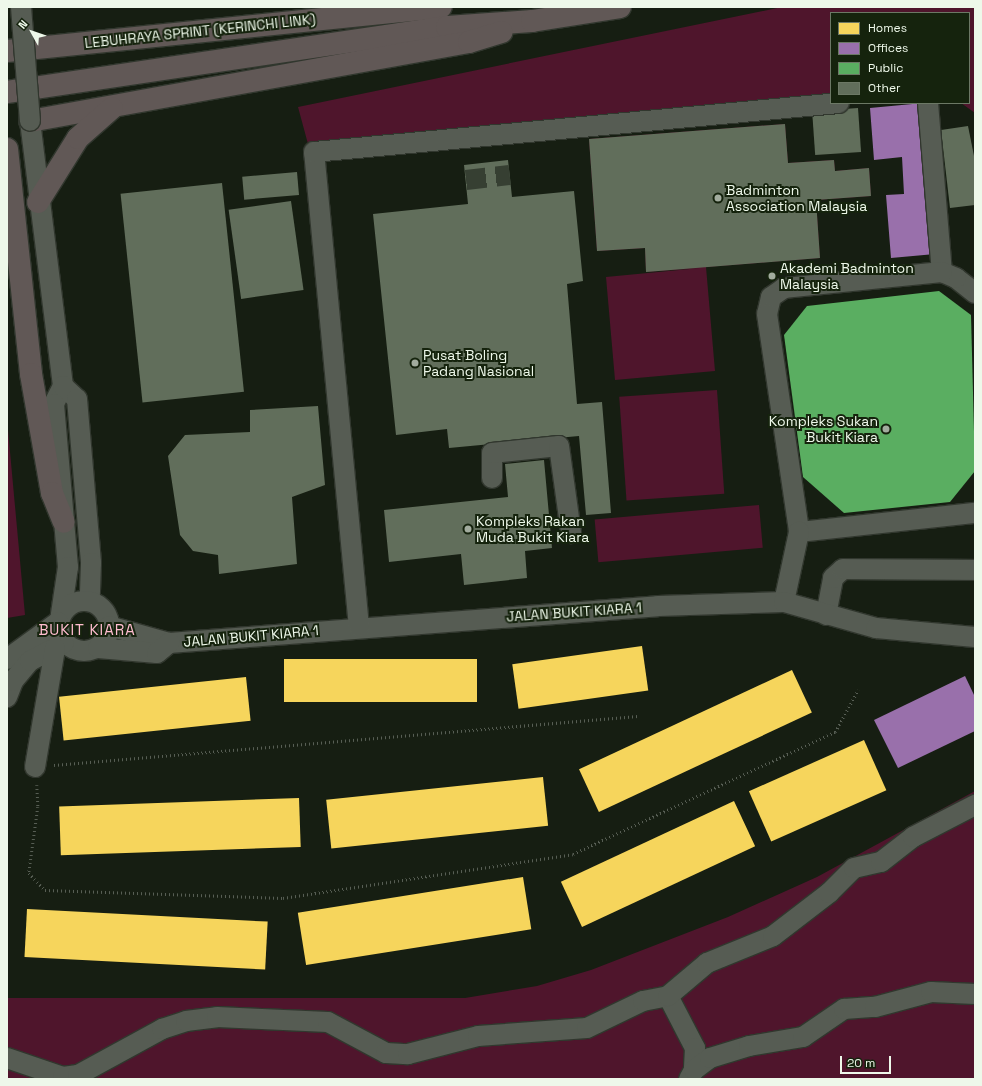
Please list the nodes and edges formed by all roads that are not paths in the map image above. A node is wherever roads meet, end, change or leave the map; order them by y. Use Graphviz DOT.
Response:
graph roads {
  1 [pos="21,7"];
  2 [pos="441,7"];
  3 [pos="620,7"];
  4 [pos="532,21"];
  5 [pos="7,51"];
  6 [pos="7,92"];
  7 [pos="830,104"];
  8 [pos="928,104"];
  9 [pos="112,108"];
  10 [pos="30,121"];
  11 [pos="7,149"];
  12 [pos="38,202"];
  13 [pos="942,272"];
  14 [pos="975,293"];
  15 [pos="62,386"];
  16 [pos="492,478"];
  17 [pos="975,513"];
  18 [pos="64,522"];
  19 [pos="800,532"];
  20 [pos="571,533"];
  21 [pos="975,570"];
  22 [pos="90,601"];
  23 [pos="784,602"];
  24 [pos="826,615"];
  25 [pos="60,618"];
  26 [pos="109,626"];
  27 [pos="359,627"];
  28 [pos="975,637"];
  29 [pos="169,643"];
  30 [pos="60,646"];
  31 [pos="98,648"];
  32 [pos="7,659"];
  33 [pos="7,697"];
  34 [pos="35,767"];
  35 [pos="975,805"];
  36 [pos="975,994"];
  37 [pos="668,996"];
  38 [pos="7,1058"];
  39 [pos="691,1074"];
  1 -- 10 [label="street, bridge"];
  2 -- 5 [label="highway, LEBUHRAYA SPRINT (KERINCHI LINK)"];
  3 -- 4 [label="highway"];
  4 -- 6 [label="highway"];
  4 -- 9 [label="highway"];
  7 -- 27 [label="street"];
  8 -- 13 [label="street"];
  9 -- 10 [label="highway"];
  9 -- 12 [label="highway"];
  10 -- 12 [label="street"];
  11 -- 18 [label="highway"];
  12 -- 15 [label="street"];
  13 -- 14 [label="street"];
  13 -- 19 [label="street"];
  15 -- 18 [label="street"];
  15 -- 22 [label="street"];
  16 -- 20 [label="street"];
  17 -- 19 [label="street"];
  18 -- 25 [label="street"];
  19 -- 23 [label="street"];
  21 -- 24 [label="street"];
  22 -- 25 [label="street"];
  22 -- 26 [label="street"];
  23 -- 24 [label="street, JALAN BUKIT KIARA 1"];
  23 -- 27 [label="street, JALAN BUKIT KIARA 1"];
  24 -- 28 [label="street, JALAN BUKIT KIARA 1"];
  25 -- 30 [label="street"];
  25 -- 32 [label="street"];
  26 -- 29 [label="street, JALAN BUKIT KIARA 1"];
  26 -- 31 [label="street"];
  27 -- 29 [label="street, JALAN BUKIT KIARA 1"];
  29 -- 31 [label="street, JALAN BUKIT KIARA 1"];
  30 -- 31 [label="street"];
  30 -- 33 [label="street"];
  30 -- 34 [label="street"];
  35 -- 37 [label="street"];
  36 -- 39 [label="street"];
  37 -- 38 [label="street"];
  37 -- 39 [label="street"];
}
